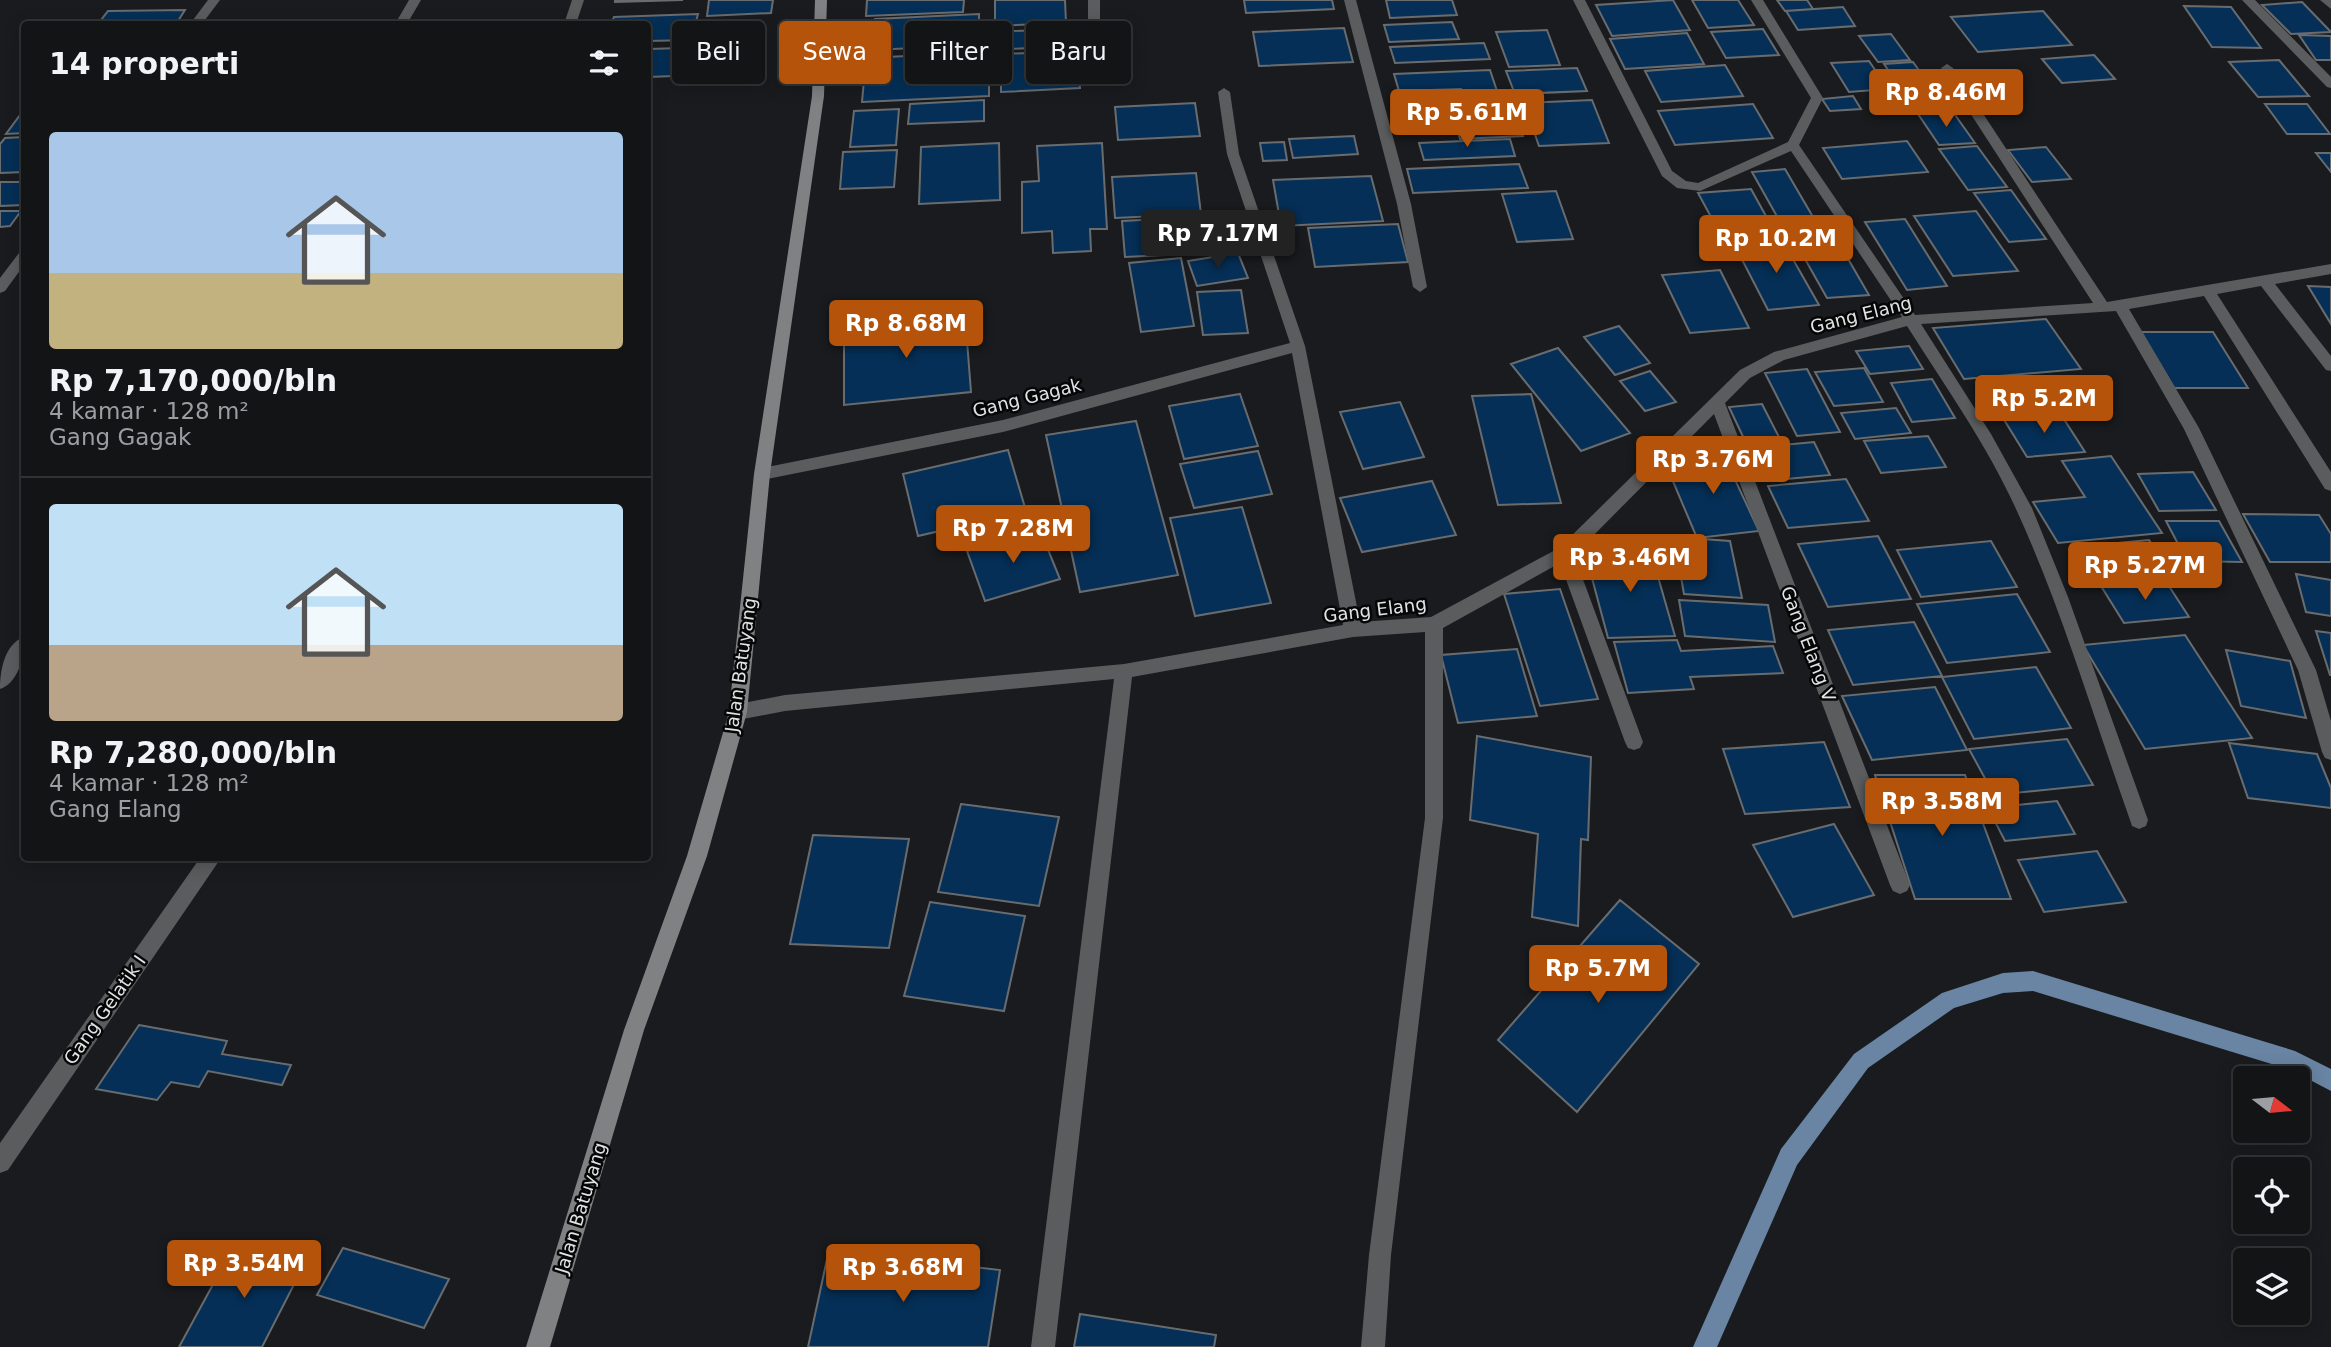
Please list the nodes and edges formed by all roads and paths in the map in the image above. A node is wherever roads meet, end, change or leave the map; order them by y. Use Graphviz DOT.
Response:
graph roads {
  1 [pos="214,0"];
  2 [pos="415,0"];
  3 [pos="578,0"];
  4 [pos="821,0"];
  5 [pos="1094,0"];
  6 [pos="1350,0"];
  7 [pos="1578,0"];
  8 [pos="1757,0"];
  9 [pos="2248,0"];
  10 [pos="2326,0"];
  11 [pos="2331,5"];
  12 [pos="198,21"];
  13 [pos="403,21"];
  14 [pos="571,21"];
  15 [pos="1094,21"];
  16 [pos="1947,68"];
  17 [pos="2331,84"];
  18 [pos="1224,92"];
  19 [pos="1793,145"];
  20 [pos="21,260"];
  21 [pos="2331,269"];
  22 [pos="2265,281"];
  23 [pos="1420,287"];
  24 [pos="0,288"];
  25 [pos="2207,290"];
  26 [pos="2112,307"];
  27 [pos="1911,320"];
  28 [pos="1298,346"];
  29 [pos="2331,366"];
  30 [pos="1717,402"];
  31 [pos="762,474"];
  32 [pos="2331,485"];
  33 [pos="1565,553"];
  34 [pos="1434,624"];
  35 [pos="1353,630"];
  36 [pos="21,649"];
  37 [pos="1124,671"];
  38 [pos="0,682"];
  39 [pos="738,712"];
  40 [pos="1634,742"];
  41 [pos="2331,752"];
  42 [pos="2139,820"];
  43 [pos="209,861"];
  44 [pos="1900,886"];
  45 [pos="0,1162"];
  46 [pos="538,1347"];
  47 [pos="1044,1347"];
  48 [pos="1373,1347"];
  1 -- 12 [label="street"];
  2 -- 13 [label="street"];
  3 -- 14 [label="street"];
  4 -- 31 [label="street, Jalan Batuyang"];
  5 -- 15 [label="street"];
  6 -- 23 [label="street"];
  7 -- 19 [label="street"];
  8 -- 19 [label="street"];
  9 -- 17 [label="street"];
  10 -- 11 [label="street"];
  16 -- 26 [label="street"];
  18 -- 28 [label="street"];
  19 -- 27 [label="street"];
  20 -- 24 [label="street"];
  21 -- 22 [label="street, Gang Elang"];
  22 -- 25 [label="street, Gang Elang"];
  22 -- 29 [label="street"];
  25 -- 26 [label="street, Gang Elang"];
  25 -- 32 [label="street"];
  26 -- 27 [label="street, Gang Elang"];
  26 -- 41 [label="street"];
  27 -- 30 [label="street, Gang Elang"];
  27 -- 42 [label="street"];
  28 -- 31 [label="street, Gang Gagak"];
  28 -- 35 [label="street"];
  30 -- 33 [label="street, Gang Elang"];
  30 -- 44 [label="street, Gang Elang V"];
  31 -- 39 [label="street, Jalan Batuyang"];
  33 -- 34 [label="street, Gang Elang"];
  33 -- 40 [label="street"];
  34 -- 35 [label="street, Gang Elang"];
  34 -- 48 [label="street"];
  35 -- 37 [label="street, Gang Elang"];
  36 -- 38 [label="street"];
  37 -- 39 [label="street, Gang Elang"];
  37 -- 47 [label="street"];
  39 -- 46 [label="street, Jalan Batuyang"];
  43 -- 45 [label="street, Gang Gelatik I"];
}
